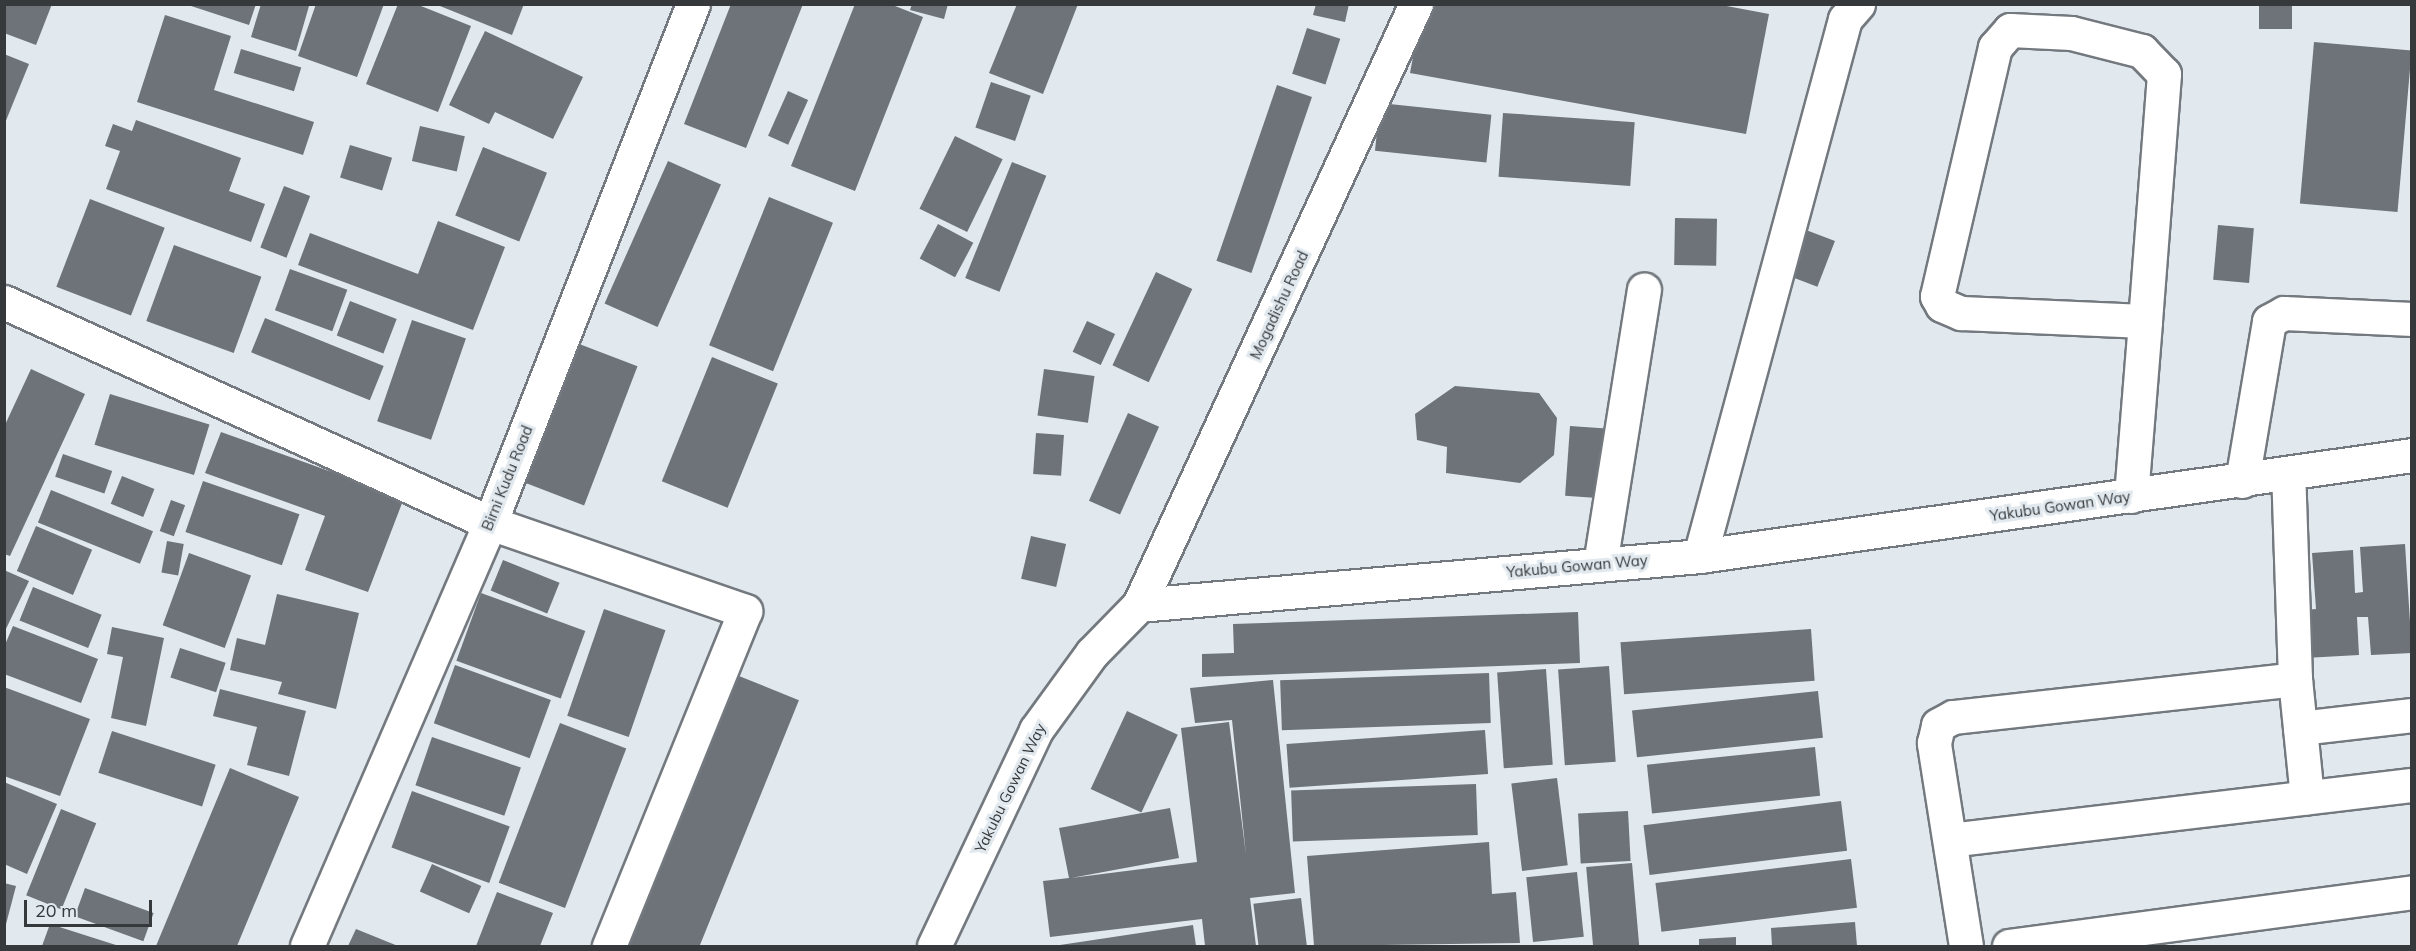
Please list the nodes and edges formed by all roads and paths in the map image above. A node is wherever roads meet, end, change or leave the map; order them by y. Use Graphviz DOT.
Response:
graph roads {
  1 [pos="693,4"];
  2 [pos="1416,4"];
  3 [pos="1858,4"];
  4 [pos="1644,289"];
  5 [pos="4,302"];
  6 [pos="2412,319"];
  7 [pos="2145,321"];
  8 [pos="2412,455"];
  9 [pos="2288,474"];
  10 [pos="2241,481"];
  11 [pos="2131,496"];
  12 [pos="490,523"];
  13 [pos="1700,556"];
  14 [pos="1600,564"];
  15 [pos="1139,605"];
  16 [pos="2295,679"];
  17 [pos="2412,715"];
  18 [pos="2300,728"];
  19 [pos="2412,785"];
  20 [pos="2307,797"];
  21 [pos="1950,840"];
  22 [pos="2412,892"];
  23 [pos="307,946"];
  24 [pos="609,946"];
  25 [pos="934,946"];
  26 [pos="1966,946"];
  27 [pos="2009,946"];
  1 -- 12 [label="street, Birni Kudu Road"];
  2 -- 15 [label="street, Mogadishu Road"];
  3 -- 13 [label="street"];
  4 -- 14 [label="street"];
  5 -- 12 [label="street"];
  6 -- 10 [label="street"];
  7 -- 7 [label="street"];
  7 -- 11 [label="street"];
  8 -- 9 [label="street, Yakubu Gowan Way"];
  9 -- 10 [label="street, Yakubu Gowan Way"];
  9 -- 16 [label="street"];
  10 -- 11 [label="street, Yakubu Gowan Way"];
  11 -- 13 [label="street, Yakubu Gowan Way"];
  12 -- 23 [label="street, Birni Kudu Road"];
  12 -- 24 [label="street"];
  13 -- 14 [label="street, Yakubu Gowan Way"];
  14 -- 15 [label="street, Yakubu Gowan Way"];
  15 -- 25 [label="street, Yakubu Gowan Way"];
  16 -- 18 [label="street"];
  16 -- 21 [label="street"];
  17 -- 18 [label="street"];
  18 -- 20 [label="street"];
  19 -- 20 [label="street"];
  20 -- 21 [label="street"];
  21 -- 26 [label="street"];
  22 -- 27 [label="street"];
}
